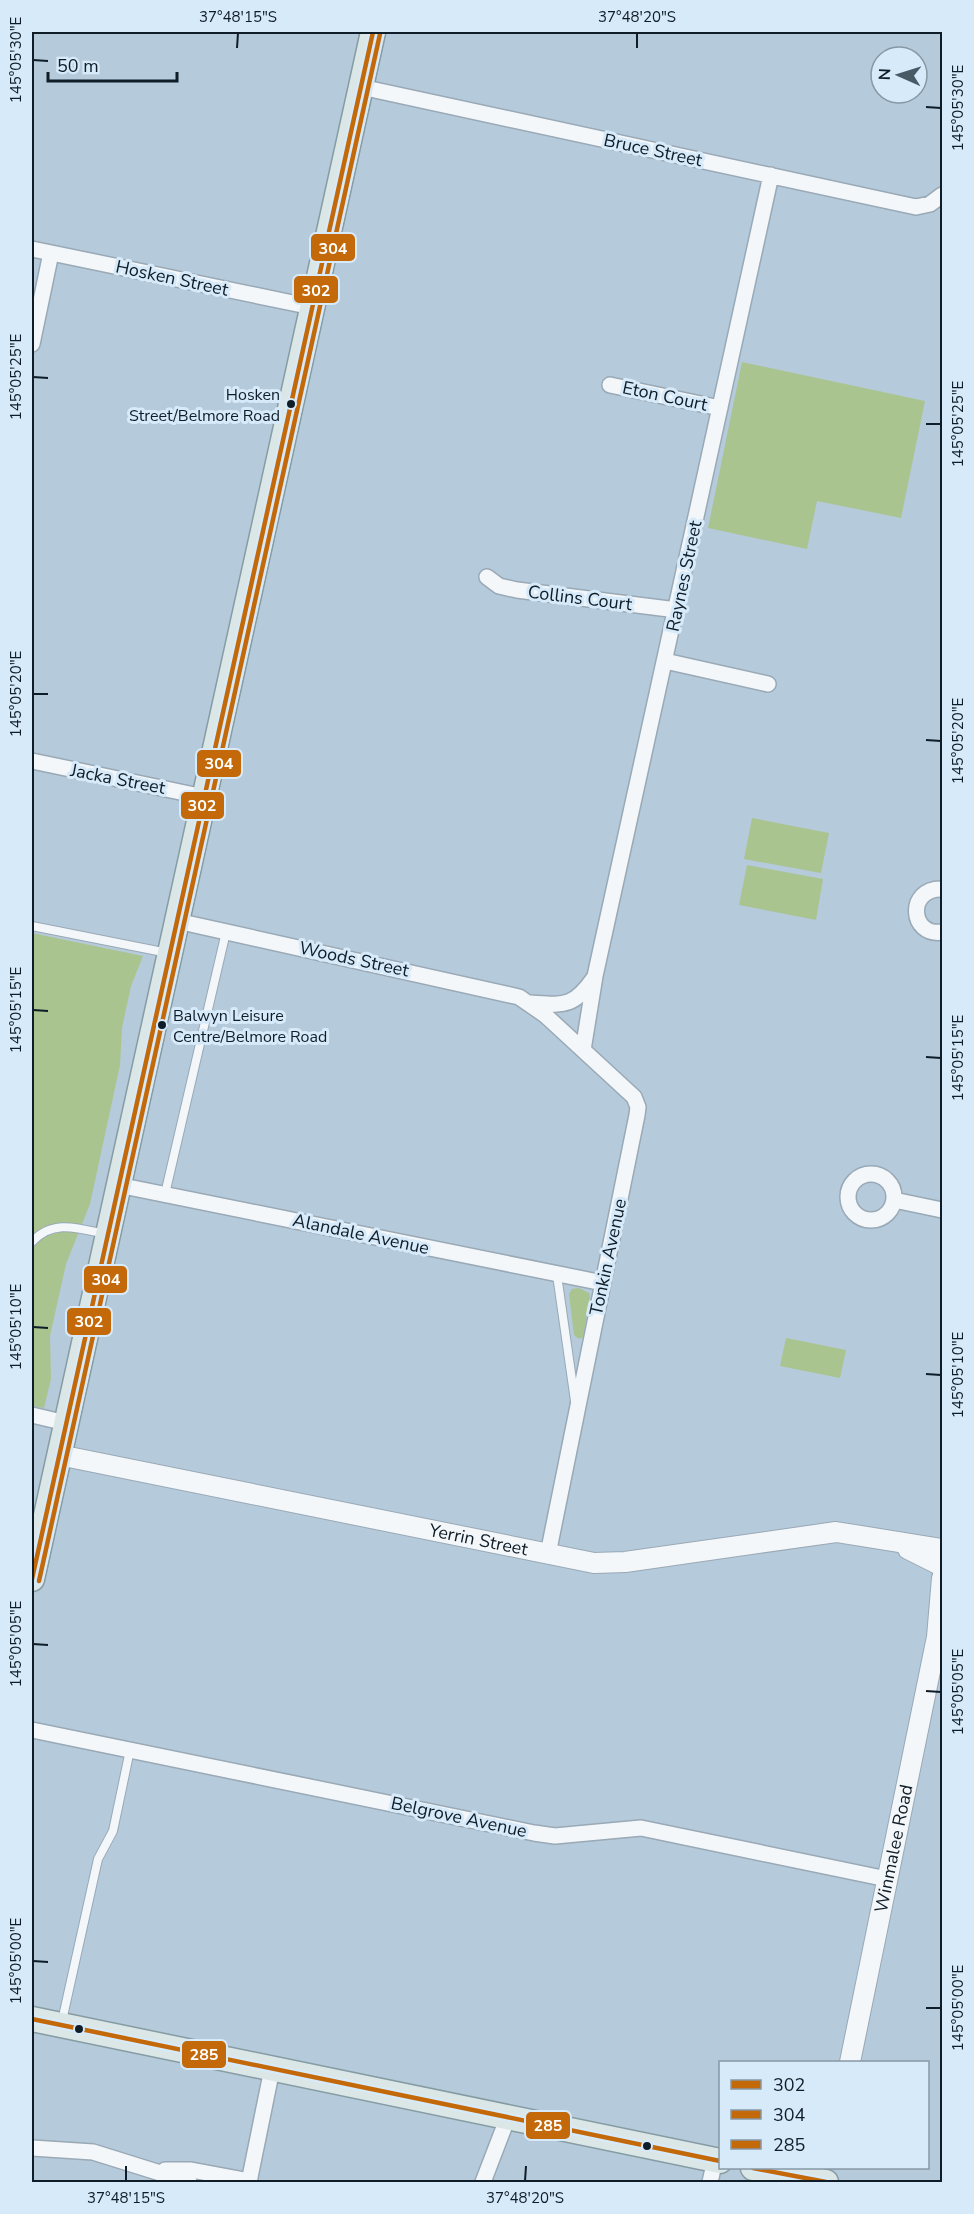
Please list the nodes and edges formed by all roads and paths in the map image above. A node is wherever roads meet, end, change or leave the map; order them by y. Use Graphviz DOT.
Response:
graph roads {
  1 [pos="373,32"];
  2 [pos="361,87"];
  3 [pos="771,175"];
  4 [pos="942,195"];
  5 [pos="32,249"];
  6 [pos="51,253"];
  7 [pos="312,307"];
  8 [pos="32,344"];
  9 [pos="610,385"];
  10 [pos="720,408"];
  11 [pos="488,577"];
  12 [pos="677,610"];
  13 [pos="665,661"];
  14 [pos="768,684"];
  15 [pos="32,761"];
  16 [pos="204,796"];
  17 [pos="942,889"];
  18 [pos="177,921"];
  19 [pos="32,926"];
  20 [pos="226,932"];
  21 [pos="942,932"];
  22 [pos="170,954"];
  23 [pos="595,976"];
  24 [pos="530,1003"];
  25 [pos="583,1050"];
  26 [pos="118,1185"];
  27 [pos="165,1194"];
  28 [pos="894,1200"];
  29 [pos="942,1210"];
  30 [pos="107,1234"];
  31 [pos="32,1242"];
  32 [pos="557,1275"];
  33 [pos="603,1283"];
  34 [pos="576,1412"];
  35 [pos="32,1416"];
  36 [pos="66,1423"];
  37 [pos="59,1455"];
  38 [pos="548,1554"];
  39 [pos="941,1563"];
  40 [pos="32,1579"];
  41 [pos="940,1629"];
  42 [pos="32,1730"];
  43 [pos="130,1750"];
  44 [pos="887,1879"];
  45 [pos="32,2019"];
  46 [pos="61,2026"];
  47 [pos="850,2061"];
  48 [pos="272,2069"];
  49 [pos="508,2117"];
  50 [pos="32,2148"];
  51 [pos="715,2168"];
  52 [pos="147,2169"];
  53 [pos="762,2169"];
  54 [pos="826,2176"];
  55 [pos="189,2182"];
  56 [pos="249,2182"];
  57 [pos="483,2182"];
  1 -- 2 [label="main road"];
  2 -- 3 [label="street, Bruce Street"];
  2 -- 7 [label="main road"];
  3 -- 4 [label="street, Bruce Street"];
  3 -- 10 [label="street, Raynes Street"];
  5 -- 6 [label="street, Hosken Street"];
  6 -- 7 [label="street, Hosken Street"];
  6 -- 8 [label="street"];
  7 -- 16 [label="main road"];
  9 -- 10 [label="street, Eton Court"];
  10 -- 12 [label="street, Raynes Street"];
  11 -- 12 [label="street, Collins Court"];
  12 -- 13 [label="street, Raynes Street"];
  13 -- 14 [label="street"];
  13 -- 23 [label="street, Raynes Street"];
  15 -- 16 [label="street, Jacka Street"];
  16 -- 18 [label="main road"];
  17 -- 21 [label="street"];
  18 -- 20 [label="street, Woods Street"];
  18 -- 22 [label="main road"];
  19 -- 22 [label="lane"];
  20 -- 24 [label="street, Woods Street"];
  20 -- 27 [label="lane"];
  22 -- 26 [label="main road"];
  23 -- 24 [label="street, Raynes Street"];
  23 -- 25 [label="street, Raynes Street"];
  24 -- 25 [label="street, Tonkin Avenue"];
  25 -- 33 [label="street, Tonkin Avenue"];
  26 -- 27 [label="street, Alandale Avenue"];
  26 -- 30 [label="main road"];
  27 -- 32 [label="street, Alandale Avenue"];
  28 -- 29 [label="street"];
  30 -- 31 [label="lane"];
  30 -- 36 [label="main road"];
  32 -- 33 [label="street, Alandale Avenue"];
  32 -- 34 [label="lane"];
  33 -- 34 [label="street, Tonkin Avenue"];
  34 -- 38 [label="street, Tonkin Avenue"];
  35 -- 36 [label="street"];
  36 -- 37 [label="main road"];
  37 -- 38 [label="street, Yerrin Street"];
  37 -- 40 [label="main road"];
  38 -- 39 [label="street, Yerrin Street"];
  39 -- 41 [label="street, Winmalee Road"];
  41 -- 44 [label="street, Winmalee Road"];
  42 -- 43 [label="street, Belgrove Avenue"];
  43 -- 44 [label="street, Belgrove Avenue"];
  43 -- 46 [label="lane"];
  44 -- 47 [label="street, Winmalee Road"];
  45 -- 46 [label="main road"];
  46 -- 48 [label="main road"];
  48 -- 49 [label="main road"];
  48 -- 56 [label="street"];
  49 -- 51 [label="main road"];
  49 -- 57 [label="street"];
  50 -- 52 [label="street"];
  52 -- 55 [label="street"];
  52 -- 56 [label="street"];
  53 -- 54 [label="main road"];
}
